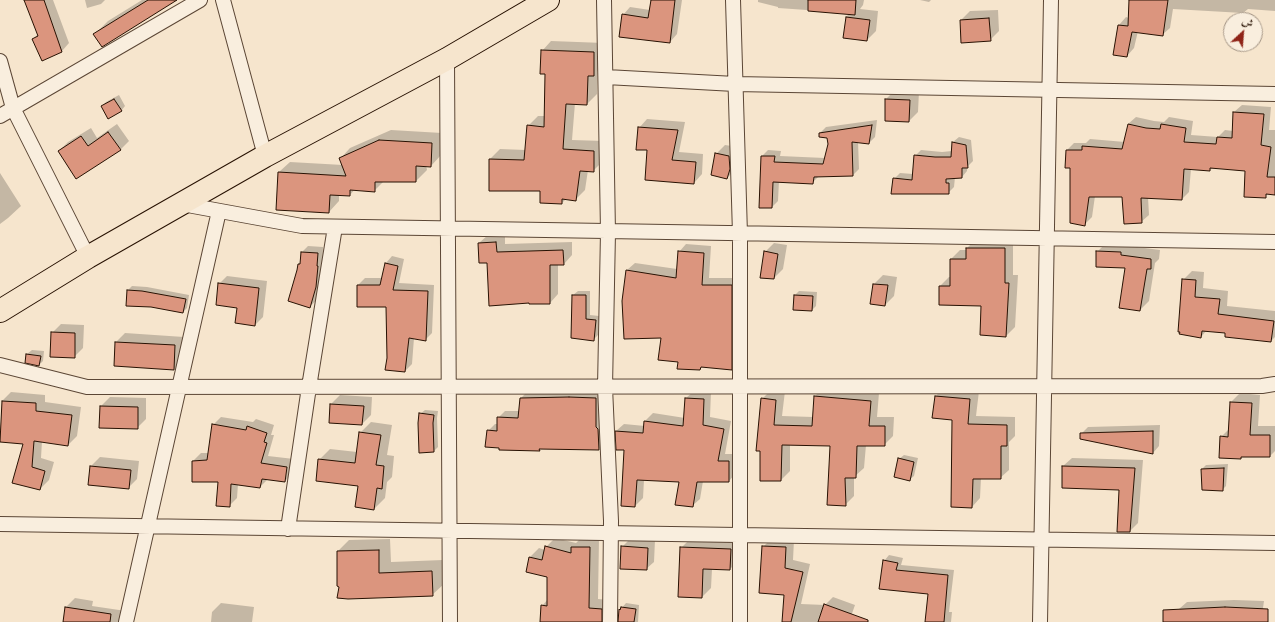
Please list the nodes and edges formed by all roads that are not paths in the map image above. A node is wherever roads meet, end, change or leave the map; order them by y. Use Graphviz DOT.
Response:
graph roads {
  1 [pos="200,0"];
  2 [pos="223,0"];
  3 [pos="548,0"];
  4 [pos="604,0"];
  5 [pos="733,0"];
  6 [pos="1051,0"];
  7 [pos="447,59"];
  8 [pos="0,61"];
  9 [pos="606,77"];
  10 [pos="735,84"];
  11 [pos="1049,90"];
  12 [pos="1275,94"];
  13 [pos="14,108"];
  14 [pos="0,116"];
  15 [pos="265,156"];
  16 [pos="182,204"];
  17 [pos="219,211"];
  18 [pos="335,227"];
  19 [pos="448,229"];
  20 [pos="608,232"];
  21 [pos="740,234"];
  22 [pos="1047,238"];
  23 [pos="1275,242"];
  24 [pos="88,257"];
  25 [pos="0,311"];
  26 [pos="0,365"];
  27 [pos="1275,384"];
  28 [pos="1044,386"];
  29 [pos="178,387"];
  30 [pos="309,387"];
  31 [pos="449,387"];
  32 [pos="605,387"];
  33 [pos="740,387"];
  34 [pos="0,524"];
  35 [pos="148,526"];
  36 [pos="288,528"];
  37 [pos="450,531"];
  38 [pos="611,534"];
  39 [pos="740,535"];
  40 [pos="1042,540"];
  41 [pos="1275,543"];
  42 [pos="126,622"];
  43 [pos="450,622"];
  44 [pos="610,622"];
  45 [pos="740,622"];
  46 [pos="1040,622"];
  1 -- 13 [label="street"];
  2 -- 15 [label="street"];
  3 -- 7 [label="main road"];
  4 -- 9 [label="street"];
  5 -- 10 [label="street"];
  6 -- 11 [label="street"];
  7 -- 15 [label="main road"];
  7 -- 19 [label="street"];
  8 -- 13 [label="street"];
  9 -- 10 [label="street"];
  9 -- 20 [label="street"];
  10 -- 11 [label="street"];
  10 -- 21 [label="street"];
  11 -- 12 [label="street"];
  11 -- 22 [label="street"];
  13 -- 14 [label="street"];
  13 -- 24 [label="street"];
  15 -- 16 [label="main road"];
  16 -- 17 [label="street"];
  16 -- 24 [label="main road"];
  17 -- 18 [label="street"];
  17 -- 29 [label="street"];
  18 -- 19 [label="street"];
  18 -- 30 [label="street"];
  19 -- 20 [label="street"];
  19 -- 31 [label="street"];
  20 -- 21 [label="street"];
  20 -- 32 [label="street"];
  21 -- 22 [label="street"];
  21 -- 33 [label="street"];
  22 -- 23 [label="street"];
  22 -- 28 [label="street"];
  24 -- 25 [label="main road"];
  26 -- 29 [label="street"];
  27 -- 28 [label="street"];
  28 -- 33 [label="street"];
  28 -- 40 [label="street"];
  29 -- 30 [label="street"];
  29 -- 35 [label="street"];
  30 -- 31 [label="street"];
  30 -- 36 [label="street"];
  31 -- 32 [label="street"];
  31 -- 37 [label="street"];
  32 -- 33 [label="street"];
  32 -- 38 [label="street"];
  33 -- 39 [label="street"];
  34 -- 35 [label="street"];
  35 -- 36 [label="street"];
  35 -- 42 [label="street"];
  36 -- 37 [label="street"];
  37 -- 38 [label="street"];
  37 -- 43 [label="street"];
  38 -- 39 [label="street"];
  38 -- 44 [label="street"];
  39 -- 40 [label="street"];
  39 -- 45 [label="street"];
  40 -- 41 [label="street"];
  40 -- 46 [label="street"];
}
